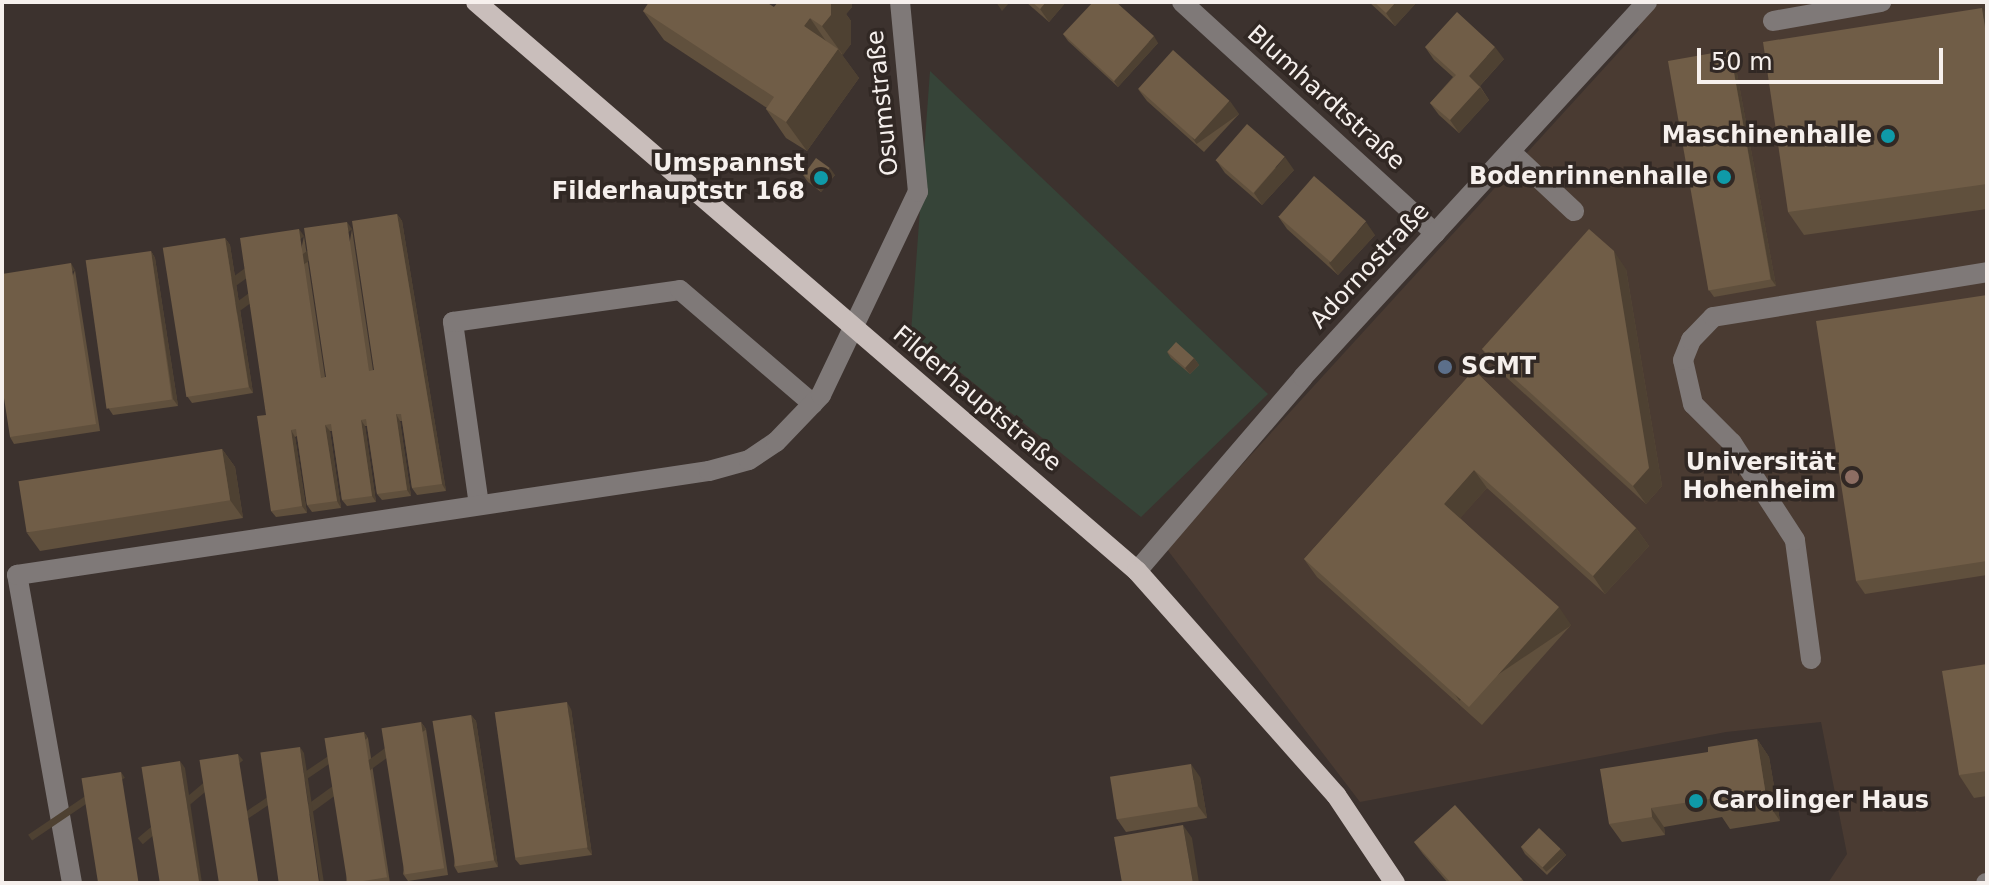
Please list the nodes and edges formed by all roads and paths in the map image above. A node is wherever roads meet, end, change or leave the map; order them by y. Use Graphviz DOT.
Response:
graph roads {
  1 [pos="476,2"];
  2 [pos="900,2"];
  3 [pos="1182,2"];
  4 [pos="1647,2"];
  5 [pos="1881,2"];
  6 [pos="1773,21"];
  7 [pos="1512,153"];
  8 [pos="1574,211"];
  9 [pos="1435,233"];
  10 [pos="1987,272"];
  11 [pos="856,330"];
  12 [pos="813,404"];
  13 [pos="479,505"];
  14 [pos="1137,571"];
  15 [pos="1811,659"];
  16 [pos="72,883"];
  17 [pos="1395,883"];
  1 -- 11 [label="main road, Filderhauptstraße"];
  2 -- 11 [label="street, Osumstraße"];
  3 -- 9 [label="street, Blumhardtstraße"];
  4 -- 7 [label="street, Adornostraße"];
  5 -- 6 [label="street"];
  7 -- 8 [label="street"];
  7 -- 9 [label="street, Adornostraße"];
  9 -- 14 [label="street, Adornostraße"];
  10 -- 15 [label="street"];
  11 -- 12 [label="street, Osumstraße"];
  11 -- 14 [label="main road, Filderhauptstraße"];
  12 -- 13 [label="street, Osumstraße"];
  12 -- 13 [label="street"];
  13 -- 16 [label="street, Osumstraße"];
  14 -- 17 [label="main road, Filderhauptstraße"];
}
